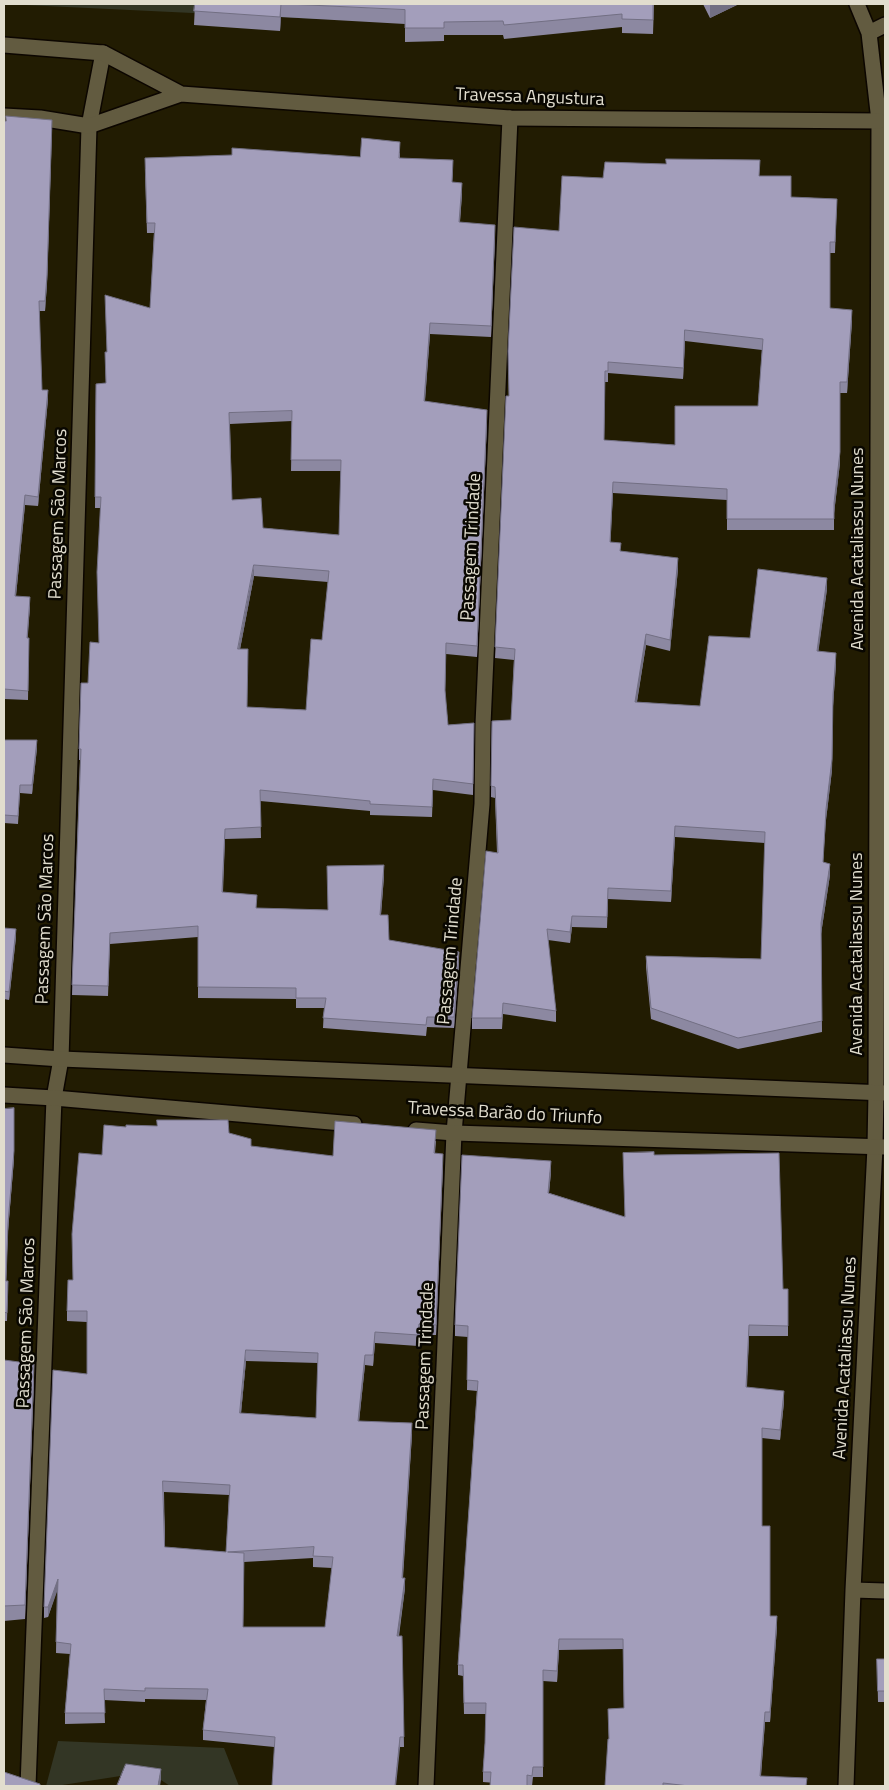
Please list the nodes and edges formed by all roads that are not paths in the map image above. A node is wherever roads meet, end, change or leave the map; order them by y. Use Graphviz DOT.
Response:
graph roads {
  1 [pos="857,4"];
  2 [pos="885,25"];
  3 [pos="869,33"];
  4 [pos="4,45"];
  5 [pos="103,54"];
  6 [pos="181,94"];
  7 [pos="4,116"];
  8 [pos="510,118"];
  9 [pos="879,121"];
  10 [pos="89,126"];
  11 [pos="4,1055"];
  12 [pos="61,1059"];
  13 [pos="460,1075"];
  14 [pos="881,1093"];
  15 [pos="4,1095"];
  16 [pos="54,1098"];
  17 [pos="366,1125"];
  18 [pos="405,1129"];
  19 [pos="454,1133"];
  20 [pos="880,1147"];
  21 [pos="852,1590"];
  22 [pos="885,1591"];
  23 [pos="28,1786"];
  24 [pos="426,1786"];
  25 [pos="846,1786"];
  1 -- 3 [label="street, Avenida Acataliassu Nunes"];
  2 -- 3 [label="street"];
  3 -- 9 [label="street, Avenida Acataliassu Nunes"];
  4 -- 5 [label="street, Travessa Angustura"];
  5 -- 6 [label="street, Travessa Angustura"];
  5 -- 10 [label="street, Passagem São Marcos"];
  6 -- 8 [label="street, Travessa Angustura"];
  6 -- 10 [label="street, Travessa Angustura"];
  7 -- 10 [label="street, Travessa Angustura"];
  8 -- 9 [label="street, Travessa Angustura"];
  8 -- 13 [label="street, Passagem Trindade"];
  9 -- 14 [label="street, Avenida Acataliassu Nunes"];
  10 -- 12 [label="street, Passagem São Marcos"];
  11 -- 12 [label="street, Travessa Barão do Triunfo"];
  12 -- 13 [label="street, Travessa Barão do Triunfo"];
  12 -- 16 [label="street, Passagem São Marcos"];
  13 -- 14 [label="street, Travessa Barão do Triunfo"];
  13 -- 19 [label="street, Passagem Trindade"];
  14 -- 20 [label="street, Avenida Acataliassu Nunes"];
  15 -- 16 [label="street"];
  16 -- 17 [label="street"];
  16 -- 23 [label="street, Passagem São Marcos"];
  18 -- 19 [label="street, Travessa Barão do Triunfo"];
  19 -- 20 [label="street, Travessa Barão do Triunfo"];
  19 -- 24 [label="street, Passagem Trindade"];
  20 -- 21 [label="street, Avenida Acataliassu Nunes"];
  21 -- 22 [label="street"];
  21 -- 25 [label="street, Avenida Acataliassu Nunes"];
}
